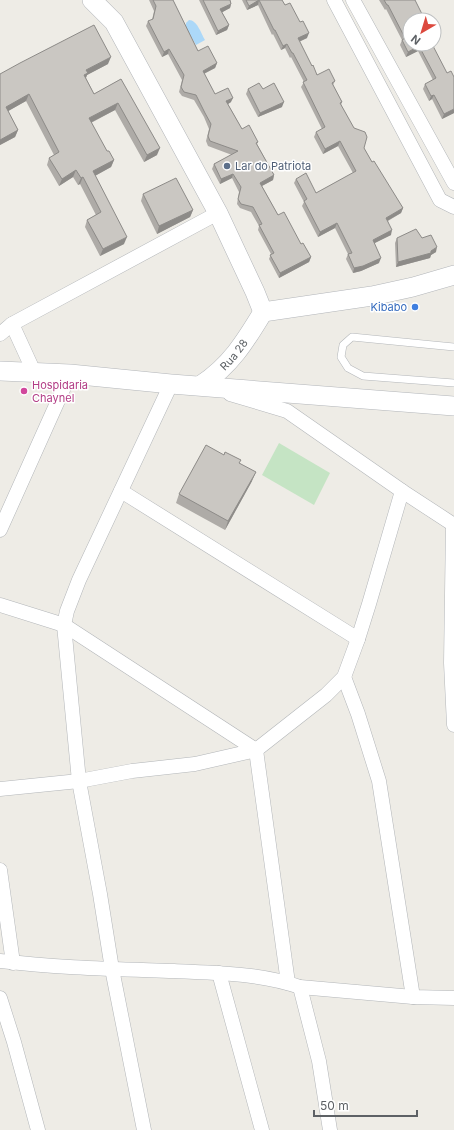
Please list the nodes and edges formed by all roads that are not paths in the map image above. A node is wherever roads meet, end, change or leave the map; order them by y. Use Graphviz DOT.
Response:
graph roads {
  1 [pos="92,0"];
  2 [pos="104,0"];
  3 [pos="334,0"];
  4 [pos="353,0"];
  5 [pos="114,22"];
  6 [pos="454,183"];
  7 [pos="454,207"];
  8 [pos="218,213"];
  9 [pos="454,275"];
  10 [pos="263,312"];
  11 [pos="12,324"];
  12 [pos="0,334"];
  13 [pos="454,347"];
  14 [pos="0,371"];
  15 [pos="34,372"];
  16 [pos="70,374"];
  17 [pos="454,383"];
  18 [pos="171,384"];
  19 [pos="201,386"];
  20 [pos="454,406"];
  21 [pos="121,491"];
  22 [pos="402,491"];
  23 [pos="453,525"];
  24 [pos="0,530"];
  25 [pos="0,605"];
  26 [pos="64,625"];
  27 [pos="358,639"];
  28 [pos="344,677"];
  29 [pos="454,725"];
  30 [pos="256,750"];
  31 [pos="79,781"];
  32 [pos="0,789"];
  33 [pos="0,870"];
  34 [pos="7,962"];
  35 [pos="112,969"];
  36 [pos="219,973"];
  37 [pos="294,985"];
  38 [pos="413,997"];
  39 [pos="0,998"];
  40 [pos="454,998"];
  41 [pos="38,1130"];
  42 [pos="144,1130"];
  43 [pos="262,1130"];
  44 [pos="330,1130"];
  1 -- 5 [label="street"];
  2 -- 5 [label="street"];
  3 -- 7 [label="street"];
  4 -- 6 [label="street"];
  5 -- 8 [label="street"];
  8 -- 10 [label="street"];
  8 -- 11 [label="street"];
  9 -- 10 [label="street"];
  10 -- 19 [label="street, Rua 28"];
  11 -- 12 [label="street"];
  11 -- 15 [label="street"];
  13 -- 17 [label="lane"];
  14 -- 15 [label="street"];
  15 -- 16 [label="street"];
  16 -- 18 [label="street"];
  16 -- 24 [label="street"];
  18 -- 19 [label="street"];
  18 -- 21 [label="street"];
  19 -- 20 [label="street"];
  19 -- 22 [label="street"];
  21 -- 26 [label="street"];
  21 -- 27 [label="street"];
  22 -- 23 [label="street"];
  22 -- 27 [label="street"];
  23 -- 29 [label="street"];
  25 -- 26 [label="street"];
  26 -- 30 [label="street"];
  26 -- 31 [label="street"];
  27 -- 28 [label="street"];
  28 -- 30 [label="street"];
  28 -- 38 [label="street"];
  30 -- 31 [label="street"];
  30 -- 37 [label="street"];
  31 -- 32 [label="street"];
  31 -- 35 [label="street"];
  33 -- 34 [label="street"];
  34 -- 35 [label="street"];
  35 -- 36 [label="street"];
  35 -- 42 [label="street"];
  36 -- 37 [label="street"];
  36 -- 43 [label="street"];
  37 -- 38 [label="street"];
  37 -- 44 [label="street"];
  38 -- 40 [label="street"];
  39 -- 41 [label="street"];
}
